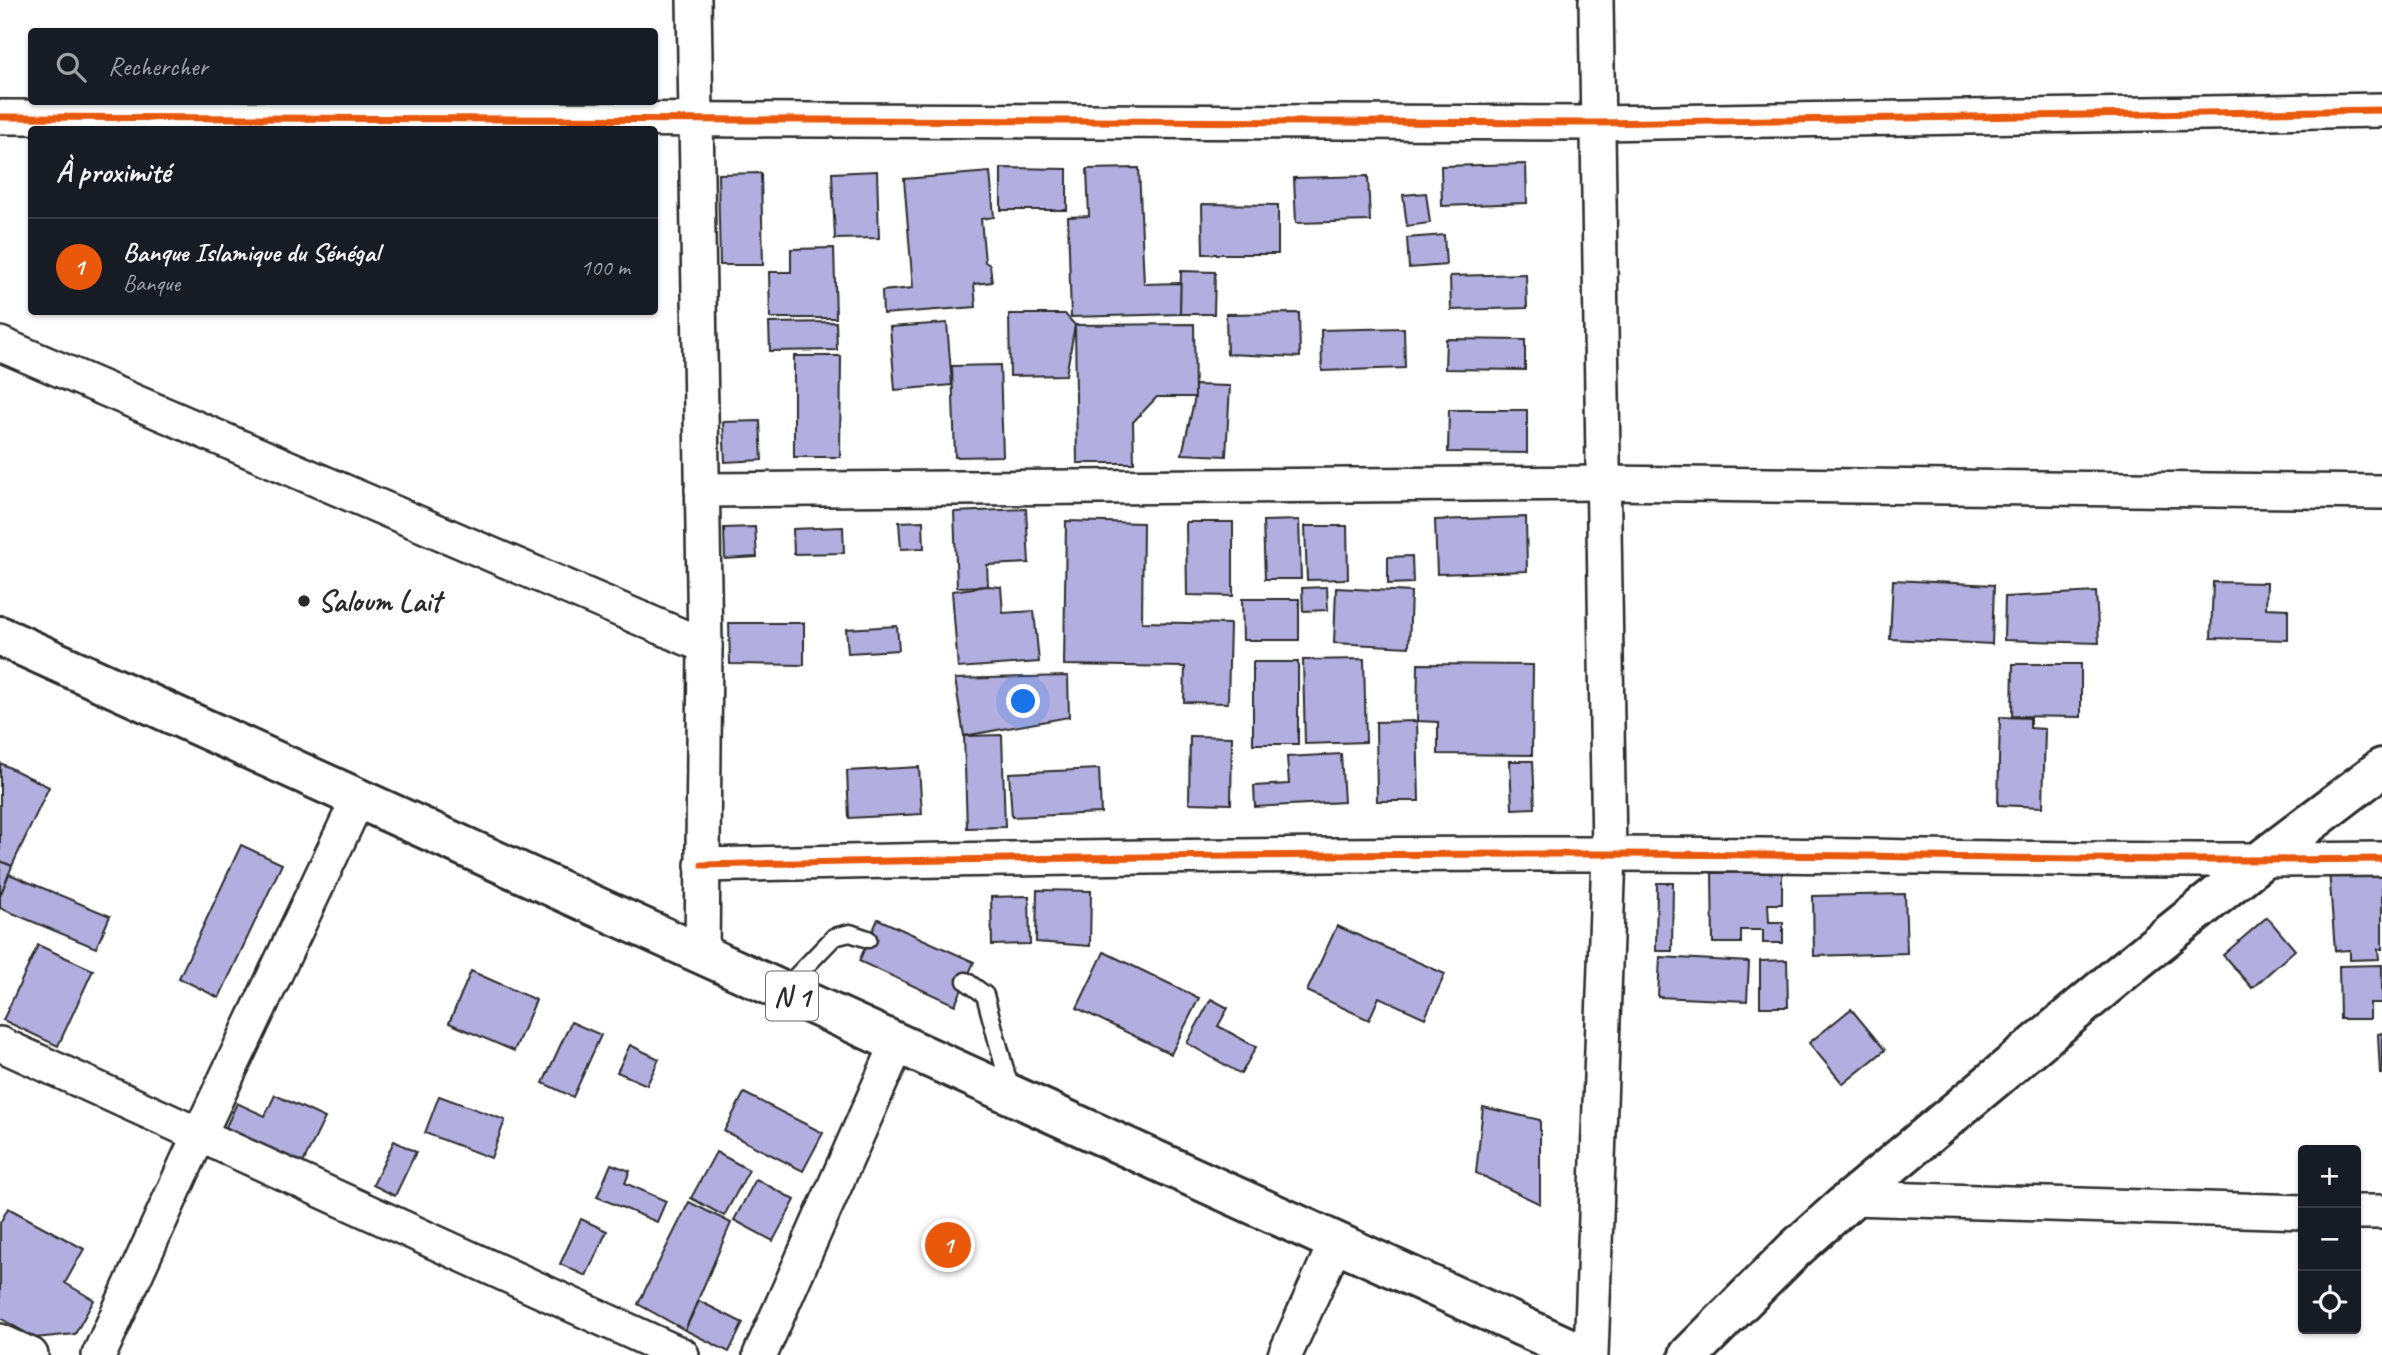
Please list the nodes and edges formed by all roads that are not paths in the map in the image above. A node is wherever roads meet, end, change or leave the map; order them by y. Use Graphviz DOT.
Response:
graph roads {
  1 [pos="694,0"];
  2 [pos="1596,0"];
  3 [pos="2382,110"];
  4 [pos="0,117"];
  5 [pos="696,119"];
  6 [pos="1598,123"];
  7 [pos="0,344"];
  8 [pos="1604,483"];
  9 [pos="702,490"];
  10 [pos="2382,492"];
  11 [pos="0,636"];
  12 [pos="705,646"];
  13 [pos="2382,768"];
  14 [pos="358,799"];
  15 [pos="1609,854"];
  16 [pos="2382,859"];
  17 [pos="2260,861"];
  18 [pos="702,865"];
  19 [pos="868,939"];
  20 [pos="702,954"];
  21 [pos="966,981"];
  22 [pos="782,991"];
  23 [pos="0,1044"];
  24 [pos="897,1045"];
  25 [pos="1012,1096"];
  26 [pos="200,1133"];
  27 [pos="1852,1198"];
  28 [pos="2298,1212"];
  29 [pos="2361,1212"];
  30 [pos="2382,1212"];
  31 [pos="1336,1242"];
  32 [pos="0,1341"];
  33 [pos="31,1355"];
  34 [pos="99,1355"];
  35 [pos="682,1355"];
  36 [pos="760,1355"];
  37 [pos="1285,1355"];
  38 [pos="1585,1355"];
  39 [pos="1591,1355"];
  40 [pos="1689,1355"];
  1 -- 5 [label="street"];
  2 -- 6 [label="street"];
  3 -- 6 [label="street"];
  4 -- 5 [label="street"];
  5 -- 6 [label="street"];
  5 -- 9 [label="street"];
  6 -- 8 [label="street"];
  7 -- 12 [label="street"];
  8 -- 9 [label="street"];
  8 -- 10 [label="street"];
  8 -- 15 [label="street"];
  9 -- 12 [label="street"];
  11 -- 14 [label="main road, N 1"];
  12 -- 18 [label="street"];
  13 -- 17 [label="main road"];
  14 -- 20 [label="main road, N 1"];
  14 -- 26 [label="street"];
  15 -- 17 [label="street"];
  15 -- 18 [label="street"];
  15 -- 39 [label="street"];
  16 -- 17 [label="street"];
  17 -- 27 [label="main road"];
  18 -- 20 [label="street"];
  19 -- 22 [label="lane"];
  20 -- 22 [label="main road, N 1"];
  21 -- 25 [label="lane"];
  22 -- 24 [label="main road, N 1"];
  23 -- 26 [label="street"];
  24 -- 25 [label="main road, N 1"];
  24 -- 36 [label="street"];
  25 -- 31 [label="main road, N 1"];
  26 -- 34 [label="street"];
  26 -- 35 [label="street"];
  27 -- 28 [label="street"];
  27 -- 40 [label="main road"];
  29 -- 30 [label="street"];
  31 -- 37 [label="street"];
  31 -- 38 [label="main road, N 1"];
  32 -- 33 [label="street"];
}
